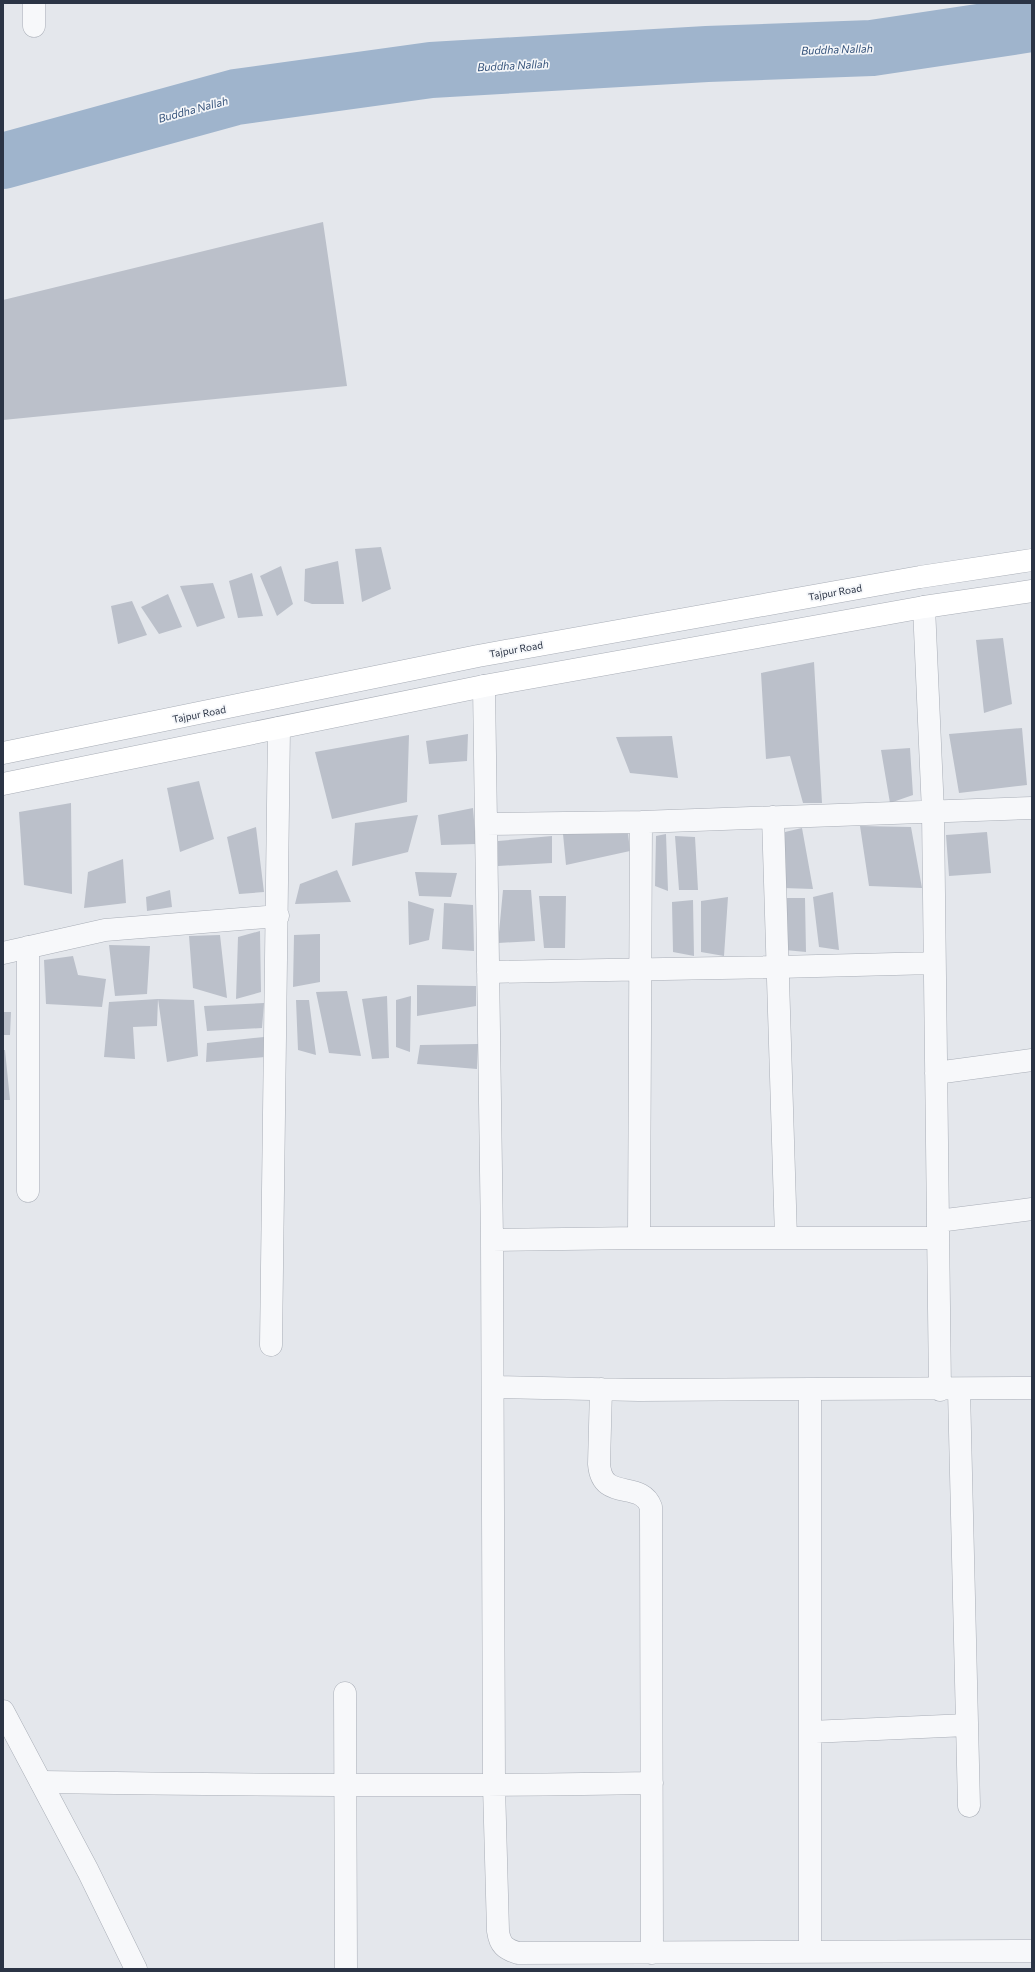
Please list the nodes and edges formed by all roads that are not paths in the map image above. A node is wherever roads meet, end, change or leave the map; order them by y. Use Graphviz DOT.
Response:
graph roads {
  1 [pos="34,3"];
  2 [pos="34,26"];
  3 [pos="1032,560"];
  4 [pos="1032,591"];
  5 [pos="924,607"];
  6 [pos="537,645"];
  7 [pos="543,675"];
  8 [pos="484,686"];
  9 [pos="279,728"];
  10 [pos="3,753"];
  11 [pos="3,784"];
  12 [pos="1032,808"];
  13 [pos="932,812"];
  14 [pos="773,817"];
  15 [pos="641,822"];
  16 [pos="486,824"];
  17 [pos="278,916"];
  18 [pos="28,947"];
  19 [pos="3,953"];
  20 [pos="934,963"];
  21 [pos="640,968"];
  22 [pos="778,968"];
  23 [pos="488,972"];
  24 [pos="1032,1060"];
  25 [pos="936,1073"];
  26 [pos="28,1192"];
  27 [pos="1032,1209"];
  28 [pos="938,1229"];
  29 [pos="639,1238"];
  30 [pos="786,1238"];
  31 [pos="492,1240"];
  32 [pos="271,1345"];
  33 [pos="493,1388"];
  34 [pos="1032,1388"];
  35 [pos="601,1389"];
  36 [pos="810,1390"];
  37 [pos="950,1390"];
  38 [pos="345,1693"];
  39 [pos="3,1711"];
  40 [pos="967,1725"];
  41 [pos="810,1732"];
  42 [pos="41,1782"];
  43 [pos="652,1783"];
  44 [pos="345,1786"];
  45 [pos="494,1786"];
  46 [pos="969,1806"];
  47 [pos="810,1952"];
  48 [pos="1032,1952"];
  49 [pos="652,1953"];
  50 [pos="136,1969"];
  51 [pos="346,1969"];
  1 -- 2 [label="street"];
  3 -- 6 [label="main road, Tajpur Road"];
  4 -- 5 [label="main road"];
  5 -- 7 [label="main road"];
  5 -- 13 [label="street"];
  6 -- 7 [label="main road"];
  6 -- 10 [label="main road, Tajpur Road"];
  7 -- 8 [label="main road"];
  8 -- 9 [label="main road"];
  8 -- 16 [label="street"];
  9 -- 11 [label="main road"];
  9 -- 17 [label="street"];
  12 -- 13 [label="street"];
  13 -- 14 [label="street"];
  13 -- 20 [label="street"];
  14 -- 15 [label="street"];
  14 -- 22 [label="street"];
  15 -- 16 [label="street"];
  15 -- 21 [label="street"];
  16 -- 23 [label="street"];
  17 -- 18 [label="street"];
  17 -- 32 [label="street"];
  18 -- 19 [label="street"];
  18 -- 26 [label="street"];
  20 -- 22 [label="street"];
  20 -- 25 [label="street"];
  21 -- 22 [label="street"];
  21 -- 23 [label="street"];
  21 -- 29 [label="street"];
  22 -- 30 [label="street"];
  23 -- 31 [label="street"];
  24 -- 25 [label="street"];
  25 -- 28 [label="street"];
  27 -- 28 [label="street"];
  28 -- 30 [label="street"];
  28 -- 37 [label="street"];
  29 -- 30 [label="street"];
  29 -- 31 [label="street"];
  31 -- 33 [label="street"];
  33 -- 35 [label="street"];
  33 -- 45 [label="street"];
  34 -- 37 [label="street"];
  35 -- 36 [label="street"];
  35 -- 43 [label="street"];
  36 -- 37 [label="street"];
  36 -- 41 [label="street"];
  37 -- 40 [label="street"];
  38 -- 44 [label="street"];
  39 -- 42 [label="street"];
  40 -- 41 [label="street"];
  40 -- 46 [label="street"];
  41 -- 47 [label="street"];
  42 -- 44 [label="street"];
  42 -- 50 [label="street"];
  43 -- 45 [label="street"];
  43 -- 49 [label="street"];
  44 -- 45 [label="street"];
  44 -- 51 [label="street"];
  45 -- 49 [label="street"];
  47 -- 48 [label="street"];
  47 -- 49 [label="street"];
}
